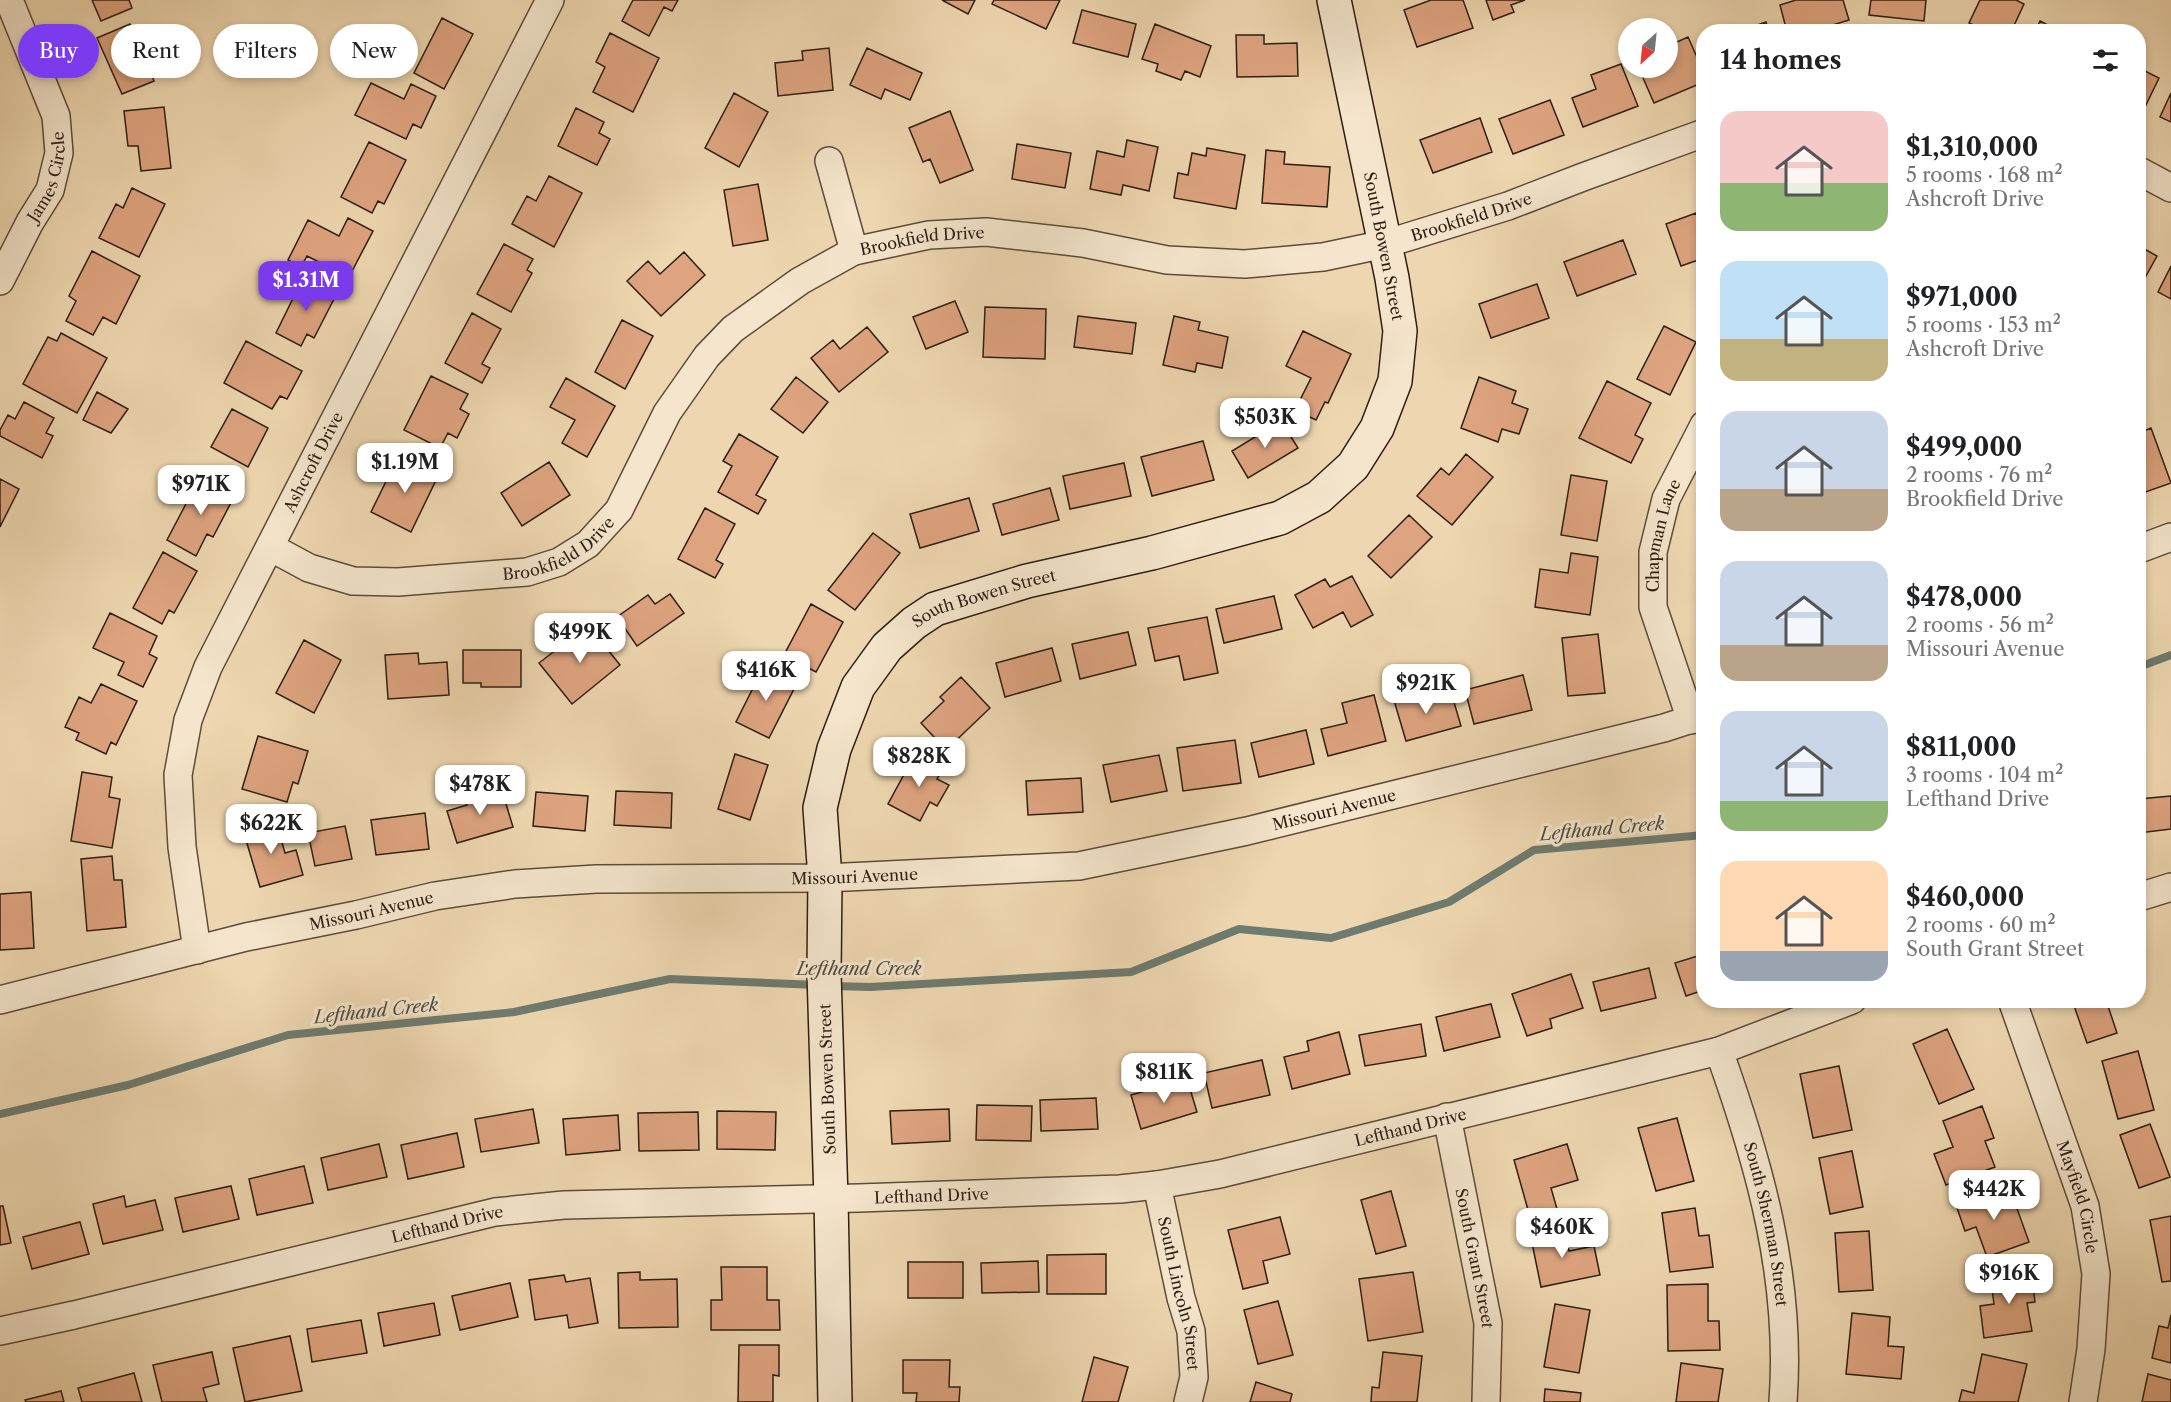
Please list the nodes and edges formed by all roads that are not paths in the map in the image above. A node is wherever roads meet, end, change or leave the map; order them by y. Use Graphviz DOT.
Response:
graph roads {
  1 [pos="9,0"];
  2 [pos="550,0"];
  3 [pos="1334,0"];
  4 [pos="1696,136"];
  5 [pos="829,160"];
  6 [pos="2146,175"];
  7 [pos="2171,188"];
  8 [pos="1385,244"];
  9 [pos="854,251"];
  10 [pos="0,281"];
  11 [pos="1696,441"];
  12 [pos="2171,537"];
  13 [pos="2146,546"];
  14 [pos="270,548"];
  15 [pos="1696,715"];
  16 [pos="1696,718"];
  17 [pos="825,879"];
  18 [pos="2171,886"];
  19 [pos="2146,895"];
  20 [pos="197,950"];
  21 [pos="0,1000"];
  22 [pos="1831,1008"];
  23 [pos="2015,1008"];
  24 [pos="1719,1051"];
  25 [pos="1447,1117"];
  26 [pos="1157,1185"];
  27 [pos="831,1199"];
  28 [pos="0,1331"];
  29 [pos="835,1402"];
  30 [pos="1188,1402"];
  31 [pos="1486,1402"];
  32 [pos="1783,1402"];
  33 [pos="2083,1402"];
  1 -- 10 [label="street, James Circle"];
  2 -- 14 [label="street, Ashcroft Drive"];
  3 -- 8 [label="street, South Bowen Street"];
  4 -- 8 [label="street, Brookfield Drive"];
  5 -- 9 [label="street"];
  6 -- 7 [label="street"];
  8 -- 9 [label="street, Brookfield Drive"];
  8 -- 17 [label="street, South Bowen Street"];
  9 -- 14 [label="street, Brookfield Drive"];
  11 -- 15 [label="street, Chapman Lane"];
  12 -- 13 [label="street"];
  14 -- 20 [label="street, Ashcroft Drive"];
  16 -- 17 [label="street, Missouri Avenue"];
  17 -- 20 [label="street, Missouri Avenue"];
  17 -- 27 [label="street, South Bowen Street"];
  18 -- 19 [label="street"];
  20 -- 21 [label="street, Missouri Avenue"];
  22 -- 24 [label="street, Lefthand Drive"];
  23 -- 33 [label="street, Mayfield Circle"];
  24 -- 25 [label="street, Lefthand Drive"];
  24 -- 32 [label="street, South Sherman Street"];
  25 -- 26 [label="street, Lefthand Drive"];
  25 -- 31 [label="street, South Grant Street"];
  26 -- 27 [label="street, Lefthand Drive"];
  26 -- 30 [label="street, South Lincoln Street"];
  27 -- 28 [label="street, Lefthand Drive"];
  27 -- 29 [label="street, South Bowen Street"];
}
